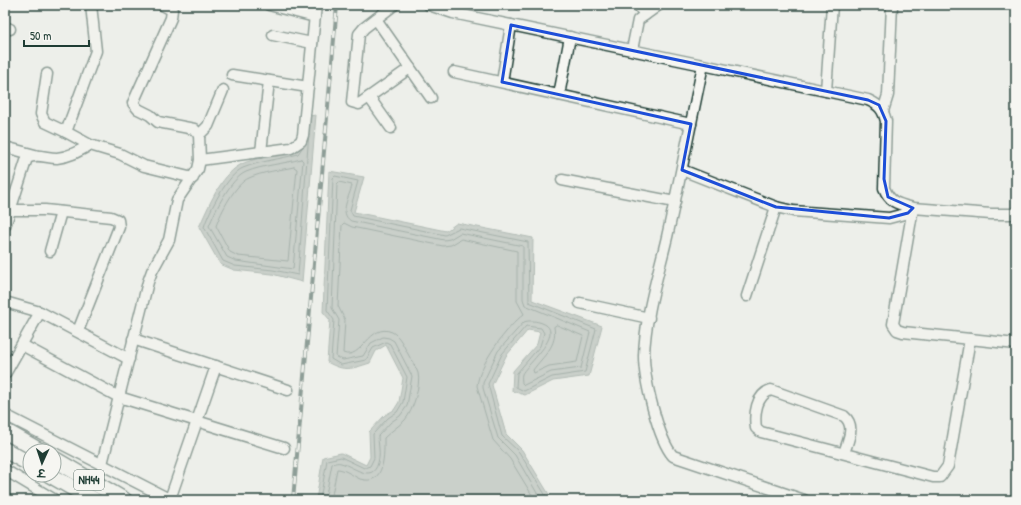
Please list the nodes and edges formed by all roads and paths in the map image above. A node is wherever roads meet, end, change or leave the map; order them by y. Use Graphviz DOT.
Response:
graph roads {
  1 [pos="91,5"];
  2 [pos="162,5"];
  3 [pos="269,5"];
  4 [pos="316,5"];
  5 [pos="394,5"];
  6 [pos="429,5"];
  7 [pos="638,5"];
  8 [pos="659,5"];
  9 [pos="832,5"];
  10 [pos="892,5"];
  11 [pos="646,15"];
  12 [pos="315,16"];
  13 [pos="376,19"];
  14 [pos="511,25"];
  15 [pos="273,35"];
  16 [pos="570,37"];
  17 [pos="312,43"];
  18 [pos="632,50"];
  19 [pos="703,64"];
  20 [pos="410,68"];
  21 [pos="454,72"];
  22 [pos="48,74"];
  23 [pos="232,75"];
  24 [pos="269,81"];
  25 [pos="502,82"];
  26 [pos="308,87"];
  27 [pos="223,90"];
  28 [pos="826,91"];
  29 [pos="559,95"];
  30 [pos="369,98"];
  31 [pos="430,98"];
  32 [pos="883,111"];
  33 [pos="691,124"];
  34 [pos="391,128"];
  35 [pos="66,132"];
  36 [pos="199,135"];
  37 [pos="90,146"];
  38 [pos="5,147"];
  39 [pos="261,152"];
  40 [pos="35,154"];
  41 [pos="200,160"];
  42 [pos="682,170"];
  43 [pos="193,178"];
  44 [pos="562,180"];
  45 [pos="675,202"];
  46 [pos="776,207"];
  47 [pos="913,208"];
  48 [pos="7,210"];
  49 [pos="61,212"];
  50 [pos="1016,214"];
  51 [pos="5,226"];
  52 [pos="50,251"];
  53 [pos="747,296"];
  54 [pos="5,302"];
  55 [pos="580,303"];
  56 [pos="40,312"];
  57 [pos="649,318"];
  58 [pos="78,331"];
  59 [pos="133,339"];
  60 [pos="970,339"];
  61 [pos="1016,344"];
  62 [pos="22,345"];
  63 [pos="129,359"];
  64 [pos="216,366"];
  65 [pos="5,374"];
  66 [pos="288,390"];
  67 [pos="119,397"];
  68 [pos="5,415"];
  69 [pos="197,422"];
  70 [pos="5,431"];
  71 [pos="26,443"];
  72 [pos="284,448"];
  73 [pos="5,450"];
  74 [pos="844,453"];
  75 [pos="22,460"];
  76 [pos="62,464"];
  77 [pos="102,464"];
  78 [pos="5,470"];
  79 [pos="62,482"];
  80 [pos="55,500"];
  81 [pos="94,500"];
  82 [pos="124,500"];
  83 [pos="171,500"];
  84 [pos="804,500"];
  1 -- 35 [label="street"];
  2 -- 36 [label="street"];
  3 -- 12 [label="street"];
  4 -- 12 [label="street"];
  5 -- 13 [label="street"];
  6 -- 14 [label="street"];
  7 -- 11 [label="street"];
  8 -- 11 [label="street"];
  9 -- 28 [label="street"];
  10 -- 32 [label="street"];
  11 -- 18 [label="street"];
  12 -- 17 [label="street"];
  13 -- 20 [label="street"];
  13 -- 30 [label="street"];
  14 -- 16 [label="street"];
  14 -- 25 [label="street"];
  15 -- 17 [label="street"];
  16 -- 18 [label="street"];
  16 -- 29 [label="street"];
  17 -- 26 [label="street"];
  18 -- 19 [label="street"];
  19 -- 28 [label="street"];
  19 -- 33 [label="street"];
  20 -- 30 [label="street"];
  20 -- 31 [label="street"];
  21 -- 25 [label="street"];
  22 -- 35 [label="street"];
  23 -- 24 [label="street"];
  24 -- 26 [label="street"];
  24 -- 39 [label="street"];
  25 -- 29 [label="street"];
  26 -- 39 [label="street"];
  27 -- 36 [label="street"];
  28 -- 32 [label="street"];
  29 -- 33 [label="street"];
  30 -- 34 [label="street"];
  32 -- 47 [label="street"];
  33 -- 42 [label="street"];
  35 -- 37 [label="street"];
  36 -- 41 [label="street"];
  37 -- 40 [label="street"];
  37 -- 43 [label="street"];
  38 -- 40 [label="street"];
  39 -- 41 [label="street"];
  40 -- 48 [label="street"];
  41 -- 43 [label="street"];
  42 -- 45 [label="street"];
  42 -- 46 [label="street"];
  43 -- 59 [label="street"];
  44 -- 45 [label="street"];
  45 -- 57 [label="street"];
  46 -- 47 [label="street"];
  46 -- 53 [label="street"];
  47 -- 50 [label="street"];
  47 -- 60 [label="street"];
  48 -- 49 [label="street"];
  48 -- 51 [label="street"];
  49 -- 52 [label="street"];
  49 -- 58 [label="street"];
  54 -- 56 [label="street"];
  55 -- 57 [label="street"];
  56 -- 58 [label="street"];
  56 -- 62 [label="street"];
  57 -- 84 [label="street"];
  58 -- 63 [label="street"];
  59 -- 63 [label="street"];
  59 -- 64 [label="street"];
  60 -- 61 [label="street"];
  60 -- 74 [label="street"];
  62 -- 65 [label="street"];
  62 -- 67 [label="street"];
  63 -- 67 [label="street"];
  64 -- 66 [label="street"];
  64 -- 69 [label="street"];
  67 -- 69 [label="street"];
  67 -- 77 [label="street"];
  68 -- 77 [label="street"];
  69 -- 72 [label="street"];
  69 -- 83 [label="street"];
  70 -- 71 [label="highway"];
  73 -- 75 [label="highway"];
  74 -- 74 [label="street"];
  76 -- 82 [label="highway, NH44"];
  77 -- 83 [label="street"];
  78 -- 80 [label="street"];
  79 -- 81 [label="highway, NH44"];
}
